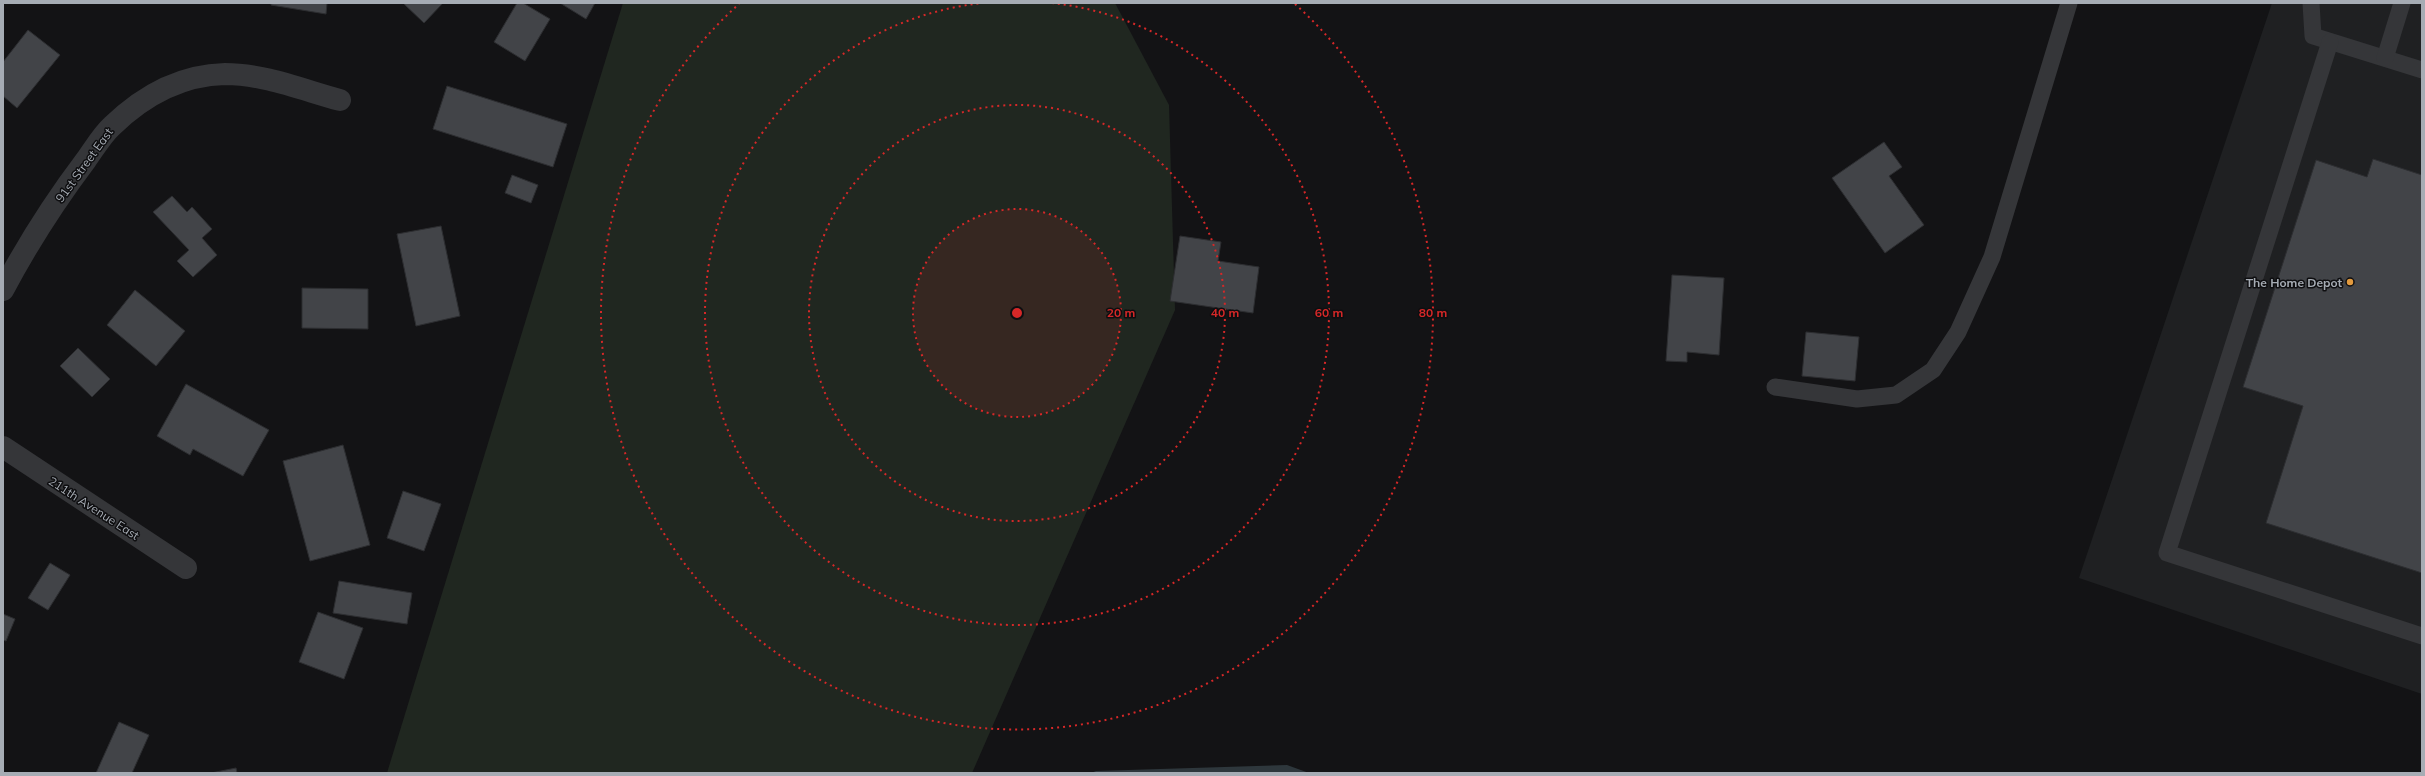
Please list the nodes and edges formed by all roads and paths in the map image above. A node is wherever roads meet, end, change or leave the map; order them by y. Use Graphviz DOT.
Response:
graph roads {
  1 [pos="2069,3"];
  2 [pos="2311,3"];
  3 [pos="2402,3"];
  4 [pos="2330,42"];
  5 [pos="2385,58"];
  6 [pos="2422,70"];
  7 [pos="340,100"];
  8 [pos="3,290"];
  9 [pos="1775,387"];
  10 [pos="3,447"];
  11 [pos="186,568"];
  12 [pos="2422,636"];
  1 -- 9 [label="lane"];
  2 -- 4 [label="lane"];
  3 -- 5 [label="lane"];
  4 -- 5 [label="lane"];
  4 -- 12 [label="lane"];
  5 -- 6 [label="lane"];
  7 -- 8 [label="street, 91st Street East"];
  10 -- 11 [label="street, 211th Avenue East"];
}
